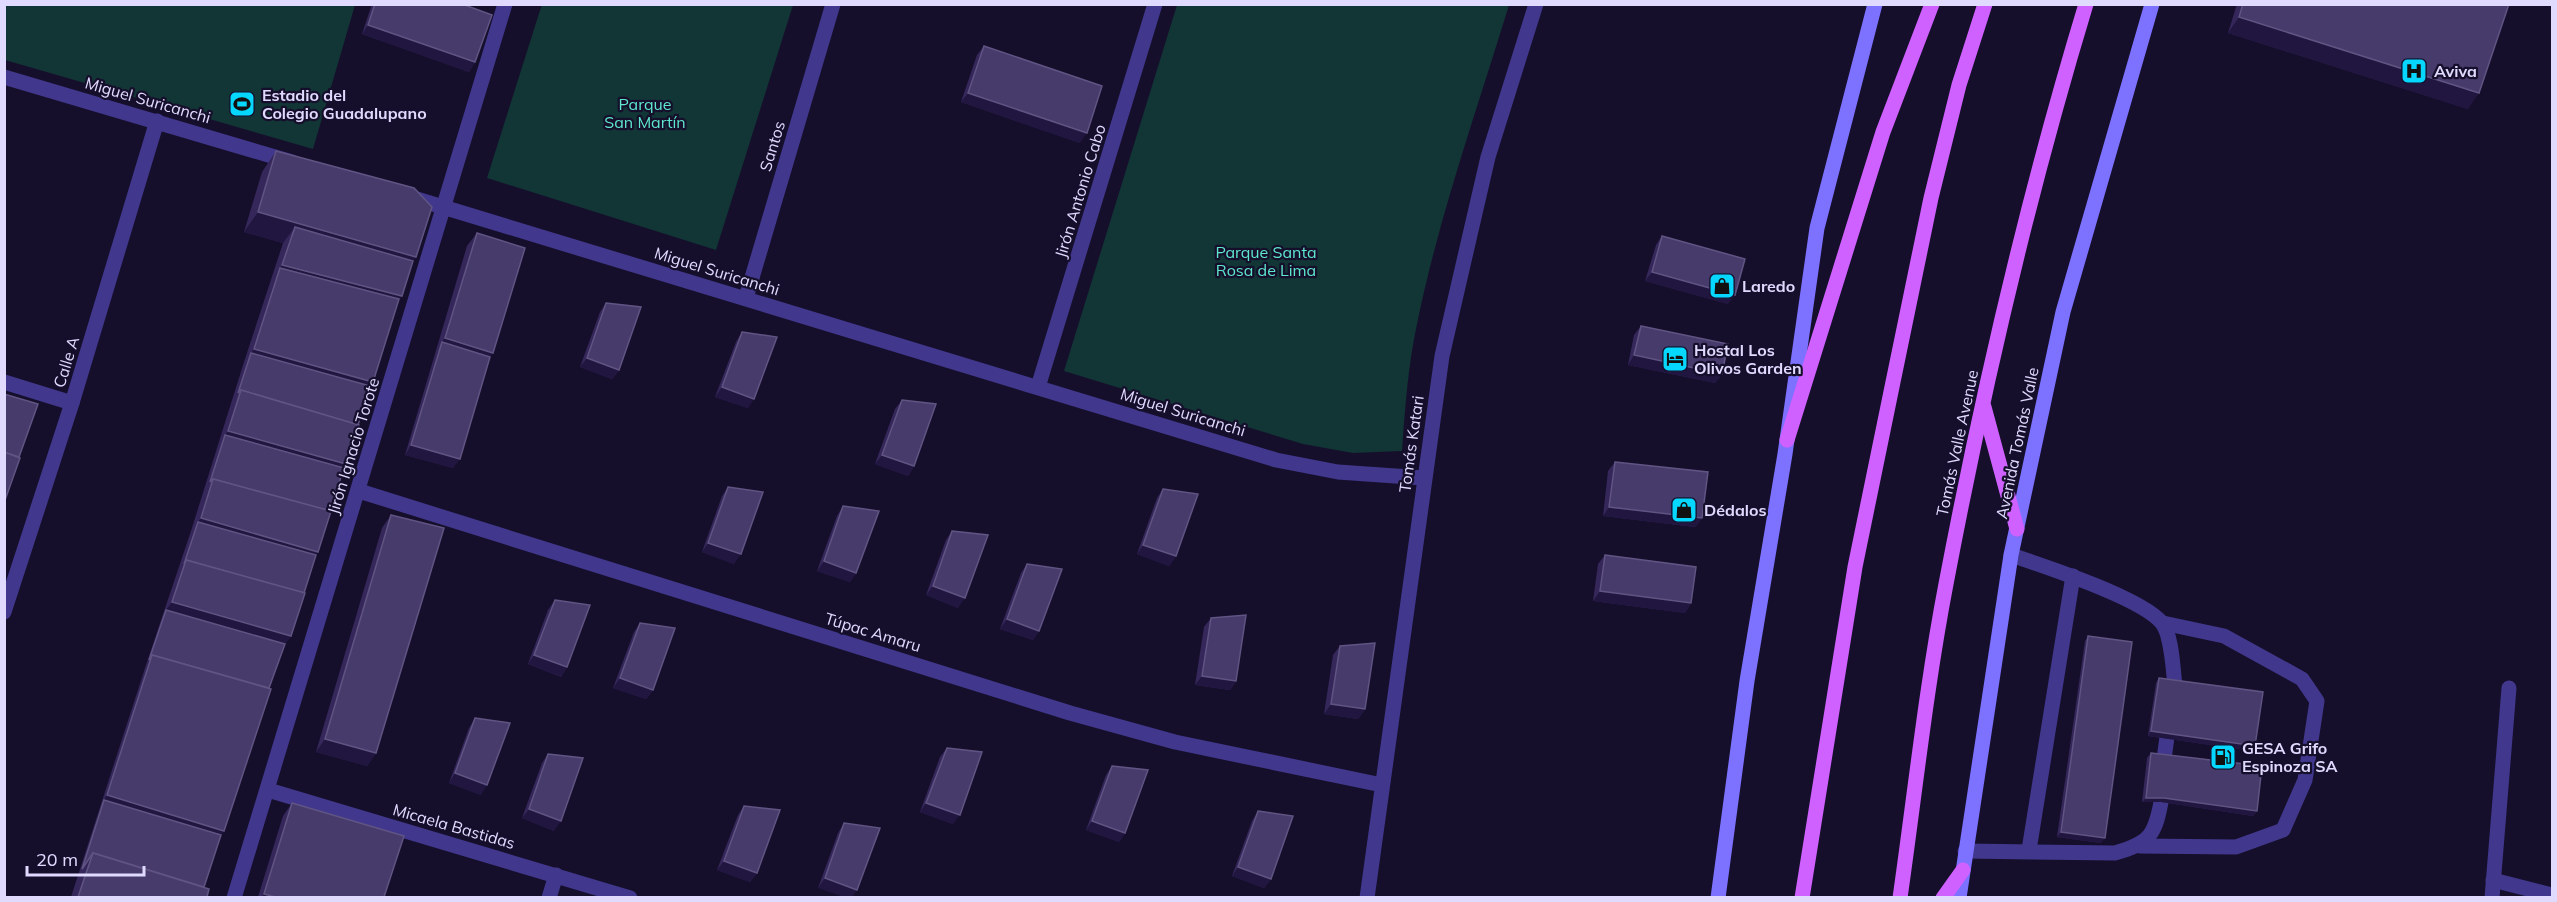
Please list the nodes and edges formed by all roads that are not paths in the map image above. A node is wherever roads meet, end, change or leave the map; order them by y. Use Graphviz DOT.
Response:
graph roads {
  1 [pos="505,4"];
  2 [pos="833,4"];
  3 [pos="1155,4"];
  4 [pos="1536,4"];
  5 [pos="1875,4"];
  6 [pos="1932,4"];
  7 [pos="1985,4"];
  8 [pos="2086,4"];
  9 [pos="2152,4"];
  10 [pos="4,77"];
  11 [pos="157,121"];
  12 [pos="305,166"];
  13 [pos="397,193"];
  14 [pos="442,207"];
  15 [pos="746,298"];
  16 [pos="4,381"];
  17 [pos="1038,387"];
  18 [pos="72,403"];
  19 [pos="1983,405"];
  20 [pos="1787,440"];
  21 [pos="1424,478"];
  22 [pos="359,490"];
  23 [pos="2018,529"];
  24 [pos="2011,555"];
  25 [pos="2073,576"];
  26 [pos="4,612"];
  27 [pos="2163,623"];
  28 [pos="2175,686"];
  29 [pos="2509,688"];
  30 [pos="2167,737"];
  31 [pos="2164,759"];
  32 [pos="1382,785"];
  33 [pos="268,790"];
  34 [pos="2161,802"];
  35 [pos="2140,846"];
  36 [pos="2029,850"];
  37 [pos="1965,851"];
  38 [pos="1963,870"];
  39 [pos="556,875"];
  40 [pos="2493,880"];
  41 [pos="2553,895"];
  42 [pos="234,897"];
  43 [pos="549,897"];
  44 [pos="630,897"];
  45 [pos="1367,897"];
  46 [pos="1718,897"];
  47 [pos="1802,897"];
  48 [pos="1900,897"];
  49 [pos="1944,897"];
  50 [pos="1959,897"];
  51 [pos="2492,897"];
  1 -- 14 [label="street, Jirón Ignacio Torote"];
  2 -- 15 [label="street, Santos"];
  3 -- 17 [label="street, Jirón Antonio Cabo"];
  4 -- 21 [label="street, Tomás Katari"];
  5 -- 20 [label="main road"];
  6 -- 20 [label="main road"];
  7 -- 47 [label="main road"];
  8 -- 19 [label="main road, Tomás Valle Avenue"];
  9 -- 23 [label="main road, Avenida Tomás Valle"];
  10 -- 11 [label="street, Miguel Suricanchi"];
  11 -- 12 [label="street, Miguel Suricanchi"];
  11 -- 18 [label="street, Calle A"];
  13 -- 14 [label="street, Miguel Suricanchi"];
  14 -- 15 [label="street, Miguel Suricanchi"];
  14 -- 22 [label="street, Jirón Ignacio Torote"];
  15 -- 17 [label="street, Miguel Suricanchi"];
  16 -- 18 [label="street"];
  17 -- 21 [label="street, Miguel Suricanchi"];
  18 -- 26 [label="street, Calle A"];
  19 -- 23 [label="main road"];
  19 -- 48 [label="main road, Tomás Valle Avenue"];
  20 -- 46 [label="main road"];
  21 -- 32 [label="street, Tomás Katari"];
  22 -- 32 [label="street, Túpac Amaru"];
  22 -- 33 [label="street, Jirón Ignacio Torote"];
  23 -- 24 [label="main road, Avenida Tomás Valle"];
  24 -- 25 [label="street"];
  24 -- 37 [label="main road, Avenida Tomás Valle"];
  25 -- 27 [label="street"];
  25 -- 36 [label="street"];
  27 -- 28 [label="street"];
  27 -- 35 [label="street"];
  29 -- 40 [label="street"];
  30 -- 31 [label="street"];
  32 -- 45 [label="street, Tomás Katari"];
  33 -- 39 [label="street, Micaela Bastidas"];
  33 -- 42 [label="street, Jirón Ignacio Torote"];
  34 -- 35 [label="street"];
  35 -- 36 [label="street"];
  36 -- 37 [label="street"];
  37 -- 38 [label="main road, Avenida Tomás Valle"];
  38 -- 49 [label="main road"];
  38 -- 50 [label="main road, Avenida Tomás Valle"];
  39 -- 43 [label="street"];
  39 -- 44 [label="street, Micaela Bastidas"];
  40 -- 41 [label="street"];
  40 -- 51 [label="street"];
}
